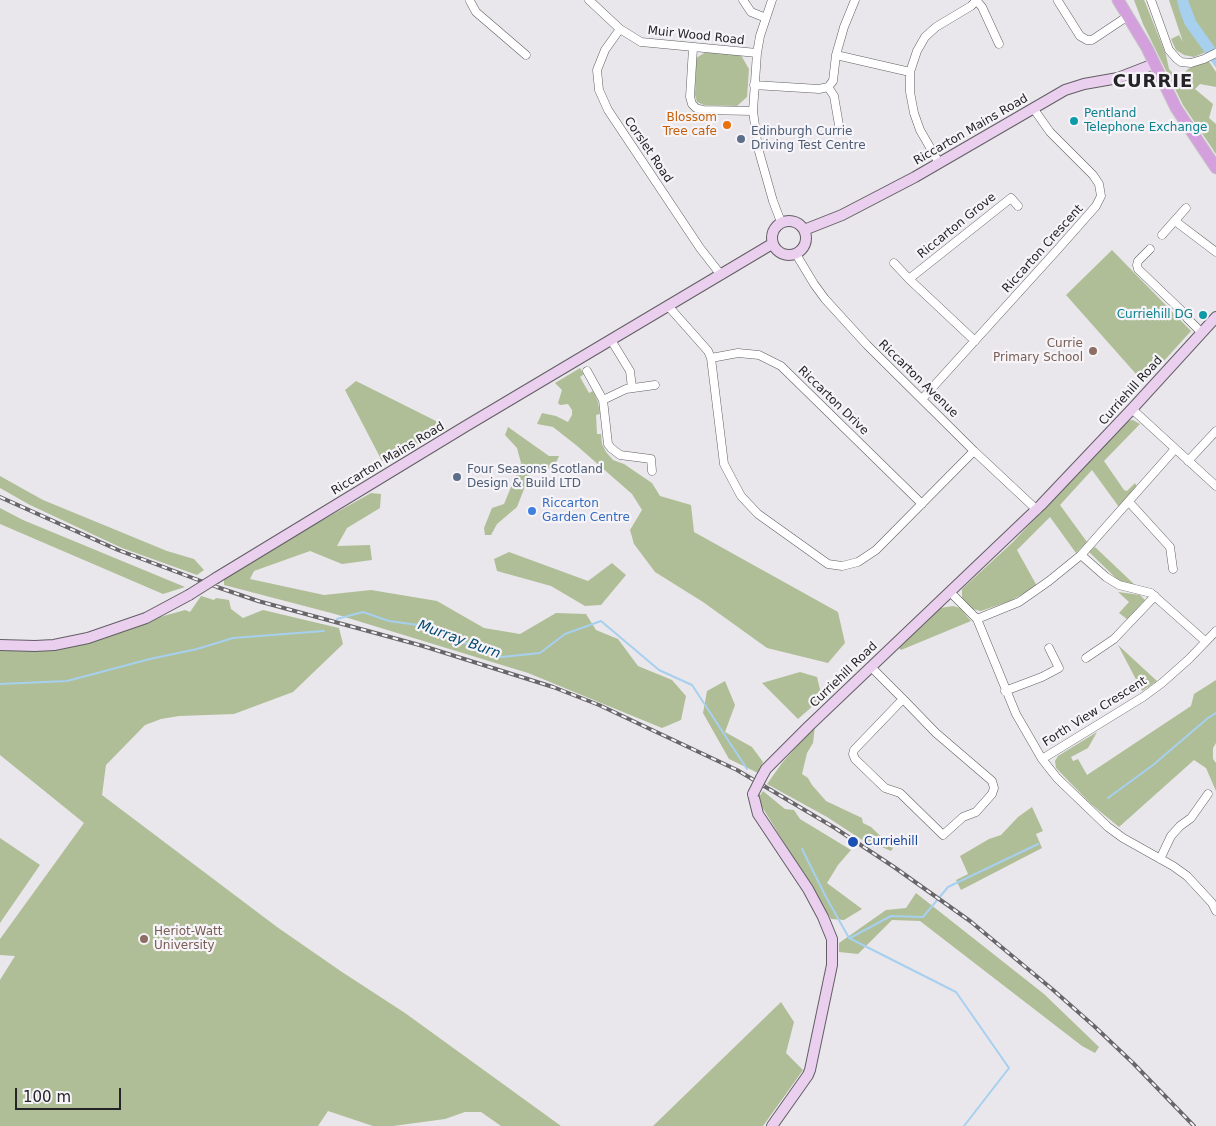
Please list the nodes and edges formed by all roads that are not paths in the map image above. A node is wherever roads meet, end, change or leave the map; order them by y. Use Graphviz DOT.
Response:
graph roads {
  1 [pos="468,0"];
  2 [pos="589,0"];
  3 [pos="743,0"];
  4 [pos="772,0"];
  5 [pos="855,0"];
  6 [pos="1118,0"];
  7 [pos="1151,0"];
  8 [pos="976,1"];
  9 [pos="1058,1"];
  10 [pos="1128,16"];
  11 [pos="766,18"];
  12 [pos="620,29"];
  13 [pos="999,44"];
  14 [pos="694,48"];
  15 [pos="757,53"];
  16 [pos="1216,53"];
  17 [pos="526,55"];
  18 [pos="836,55"];
  19 [pos="1154,64"];
  20 [pos="910,72"];
  21 [pos="754,85"];
  22 [pos="828,87"];
  23 [pos="1033,108"];
  24 [pos="753,111"];
  25 [pos="840,132"];
  26 [pos="939,163"];
  27 [pos="1216,168"];
  28 [pos="1018,206"];
  29 [pos="1186,208"];
  30 [pos="1175,221"];
  31 [pos="781,222"];
  32 [pos="804,230"];
  33 [pos="1162,235"];
  34 [pos="772,244"];
  35 [pos="1150,249"];
  36 [pos="1216,252"];
  37 [pos="796,254"];
  38 [pos="894,263"];
  39 [pos="721,275"];
  40 [pos="909,278"];
  41 [pos="669,306"];
  42 [pos="1216,316"];
  43 [pos="1202,333"];
  44 [pos="611,340"];
  45 [pos="975,341"];
  46 [pos="711,358"];
  47 [pos="587,371"];
  48 [pos="655,385"];
  49 [pos="632,388"];
  50 [pos="922,399"];
  51 [pos="603,400"];
  52 [pos="1132,409"];
  53 [pos="1216,432"];
  54 [pos="1175,449"];
  55 [pos="974,451"];
  56 [pos="1188,461"];
  57 [pos="652,472"];
  58 [pos="1216,486"];
  59 [pos="1128,502"];
  60 [pos="922,504"];
  61 [pos="1037,510"];
  62 [pos="1081,555"];
  63 [pos="1173,569"];
  64 [pos="950,592"];
  65 [pos="1155,596"];
  66 [pos="977,619"];
  67 [pos="1216,631"];
  68 [pos="1206,641"];
  69 [pos="0,645"];
  70 [pos="1049,648"];
  71 [pos="1086,658"];
  72 [pos="871,667"];
  73 [pos="1005,691"];
  74 [pos="903,699"];
  75 [pos="1042,759"];
  76 [pos="1208,794"];
  77 [pos="1160,859"];
  78 [pos="1214,902"];
  79 [pos="1216,911"];
  80 [pos="772,1126"];
  1 -- 17 [label="street"];
  2 -- 12 [label="street, Muir Wood Road"];
  3 -- 11 [label="street"];
  4 -- 11 [label="street"];
  5 -- 18 [label="street"];
  6 -- 10 [label="main road"];
  7 -- 16 [label="street"];
  8 -- 13 [label="street"];
  8 -- 20 [label="street"];
  9 -- 10 [label="street"];
  10 -- 19 [label="main road"];
  11 -- 15 [label="street"];
  12 -- 14 [label="street, Muir Wood Road"];
  12 -- 39 [label="street, Corslet Road"];
  14 -- 15 [label="street, Muir Wood Road"];
  14 -- 24 [label="street"];
  15 -- 21 [label="street"];
  18 -- 20 [label="street"];
  18 -- 22 [label="street"];
  19 -- 23 [label="street, Riccarton Mains Road"];
  19 -- 27 [label="main road"];
  20 -- 26 [label="street"];
  21 -- 22 [label="street"];
  21 -- 24 [label="street"];
  22 -- 25 [label="street"];
  23 -- 26 [label="street, Riccarton Mains Road"];
  23 -- 45 [label="street, Riccarton Crescent"];
  24 -- 31 [label="street"];
  26 -- 32 [label="street, Riccarton Mains Road"];
  28 -- 40 [label="street, Riccarton Grove"];
  29 -- 30 [label="street"];
  30 -- 33 [label="street"];
  30 -- 36 [label="street"];
  31 -- 32 [label="street"];
  31 -- 34 [label="street"];
  32 -- 37 [label="street"];
  34 -- 37 [label="street"];
  34 -- 39 [label="street, Riccarton Mains Road"];
  35 -- 43 [label="street"];
  37 -- 50 [label="street, Riccarton Avenue"];
  38 -- 40 [label="street"];
  39 -- 41 [label="street, Riccarton Mains Road"];
  40 -- 45 [label="street"];
  41 -- 44 [label="street, Riccarton Mains Road"];
  41 -- 46 [label="street"];
  42 -- 43 [label="street, Curriehill Road"];
  43 -- 52 [label="street, Curriehill Road"];
  44 -- 49 [label="street"];
  44 -- 69 [label="street, Riccarton Mains Road, bridge"];
  45 -- 50 [label="street, Riccarton Crescent"];
  46 -- 60 [label="street, Riccarton Drive"];
  46 -- 60 [label="street"];
  47 -- 51 [label="street"];
  48 -- 49 [label="street"];
  49 -- 51 [label="street"];
  50 -- 55 [label="street, Riccarton Avenue"];
  51 -- 57 [label="street"];
  52 -- 54 [label="street"];
  52 -- 61 [label="street, Curriehill Road"];
  53 -- 56 [label="street"];
  54 -- 56 [label="street"];
  54 -- 59 [label="street"];
  55 -- 60 [label="street"];
  55 -- 61 [label="street, Riccarton Avenue"];
  56 -- 58 [label="street"];
  59 -- 62 [label="street"];
  59 -- 63 [label="street"];
  61 -- 64 [label="street, Curriehill Road"];
  62 -- 65 [label="street"];
  62 -- 66 [label="street"];
  64 -- 66 [label="street, Forth View Crescent"];
  64 -- 72 [label="street, Curriehill Road"];
  65 -- 68 [label="street"];
  65 -- 71 [label="street"];
  66 -- 73 [label="street, Forth View Crescent"];
  67 -- 68 [label="street, Forth View Crescent"];
  68 -- 75 [label="street, Forth View Crescent"];
  70 -- 73 [label="street"];
  72 -- 74 [label="street"];
  72 -- 80 [label="street, Curriehill Road, bridge"];
  73 -- 75 [label="street, Forth View Crescent"];
  74 -- 74 [label="street"];
  75 -- 77 [label="street"];
  76 -- 77 [label="street"];
  77 -- 78 [label="street"];
  78 -- 79 [label="street"];
}
